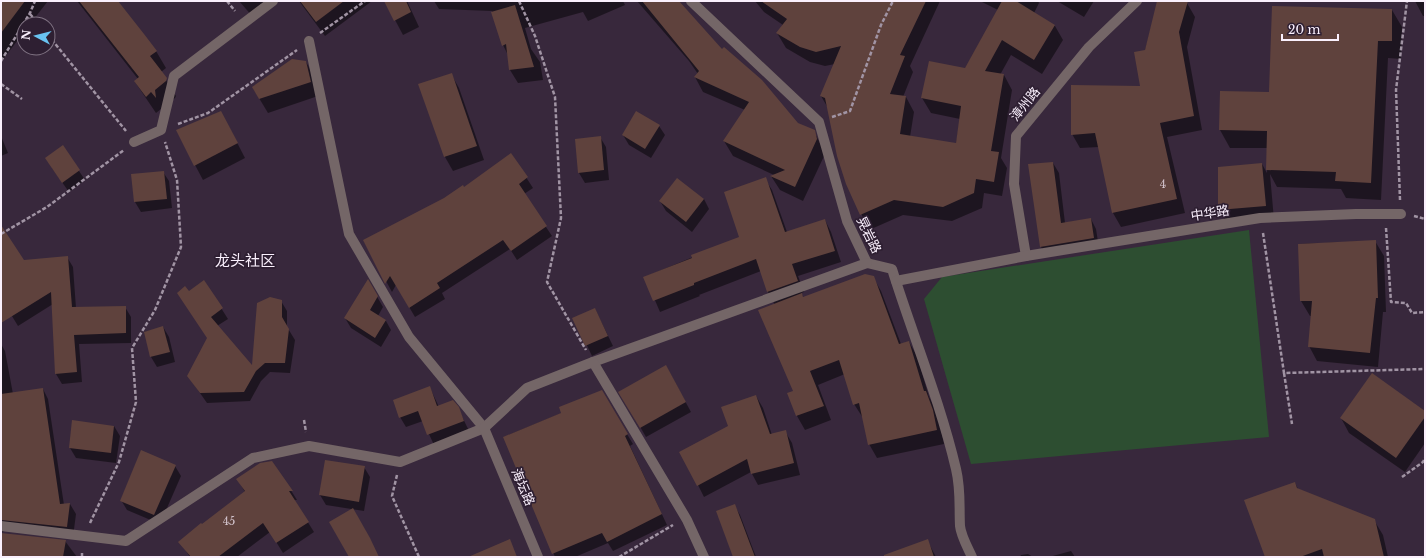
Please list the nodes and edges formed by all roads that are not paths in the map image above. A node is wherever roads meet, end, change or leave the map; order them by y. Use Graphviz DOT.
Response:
graph roads {
  1 [pos="273,1"];
  2 [pos="691,1"];
  3 [pos="1137,1"];
  4 [pos="309,42"];
  5 [pos="134,142"];
  6 [pos="1401,214"];
  7 [pos="1026,256"];
  8 [pos="867,264"];
  9 [pos="896,281"];
  10 [pos="593,362"];
  11 [pos="484,428"];
  12 [pos="1,526"];
  13 [pos="538,557"];
  14 [pos="704,557"];
  15 [pos="972,557"];
  1 -- 5 [label="street"];
  2 -- 8 [label="street, 晃岩路"];
  3 -- 7 [label="street, 漳州路"];
  4 -- 11 [label="street, 海坛路"];
  6 -- 7 [label="street, 中华路"];
  7 -- 9 [label="street, 中华路"];
  8 -- 9 [label="street, 晃岩路"];
  8 -- 10 [label="street"];
  9 -- 15 [label="street, 晃岩路"];
  10 -- 11 [label="street"];
  10 -- 14 [label="street"];
  11 -- 12 [label="street"];
  11 -- 13 [label="street, 海坛路"];
}
